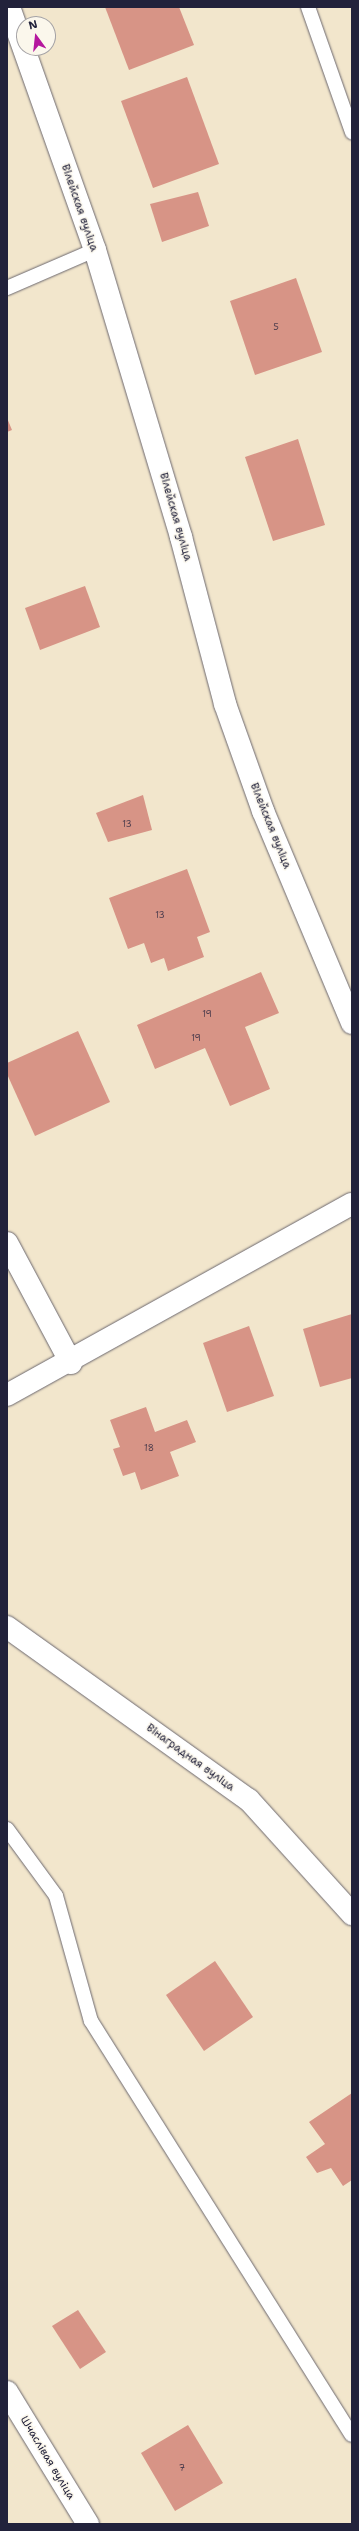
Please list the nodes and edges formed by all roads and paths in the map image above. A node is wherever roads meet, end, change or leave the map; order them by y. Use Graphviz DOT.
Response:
graph roads {
  1 [pos="9,7"];
  2 [pos="308,7"];
  3 [pos="352,132"];
  4 [pos="95,250"];
  5 [pos="7,288"];
  6 [pos="352,1023"];
  7 [pos="352,1204"];
  8 [pos="7,1243"];
  9 [pos="70,1363"];
  10 [pos="7,1395"];
  11 [pos="7,1627"];
  12 [pos="7,1829"];
  13 [pos="352,1914"];
  14 [pos="7,2392"];
  15 [pos="352,2435"];
  16 [pos="88,2524"];
  1 -- 4 [label="street, Вілейская вуліца"];
  2 -- 3 [label="lane"];
  4 -- 5 [label="lane"];
  4 -- 6 [label="street, Вілейская вуліца"];
  7 -- 9 [label="street"];
  8 -- 9 [label="street"];
  9 -- 10 [label="street"];
  11 -- 13 [label="street, Вінаградная вуліца"];
  12 -- 15 [label="lane"];
  14 -- 16 [label="street, Шчаслівая вуліца"];
}
